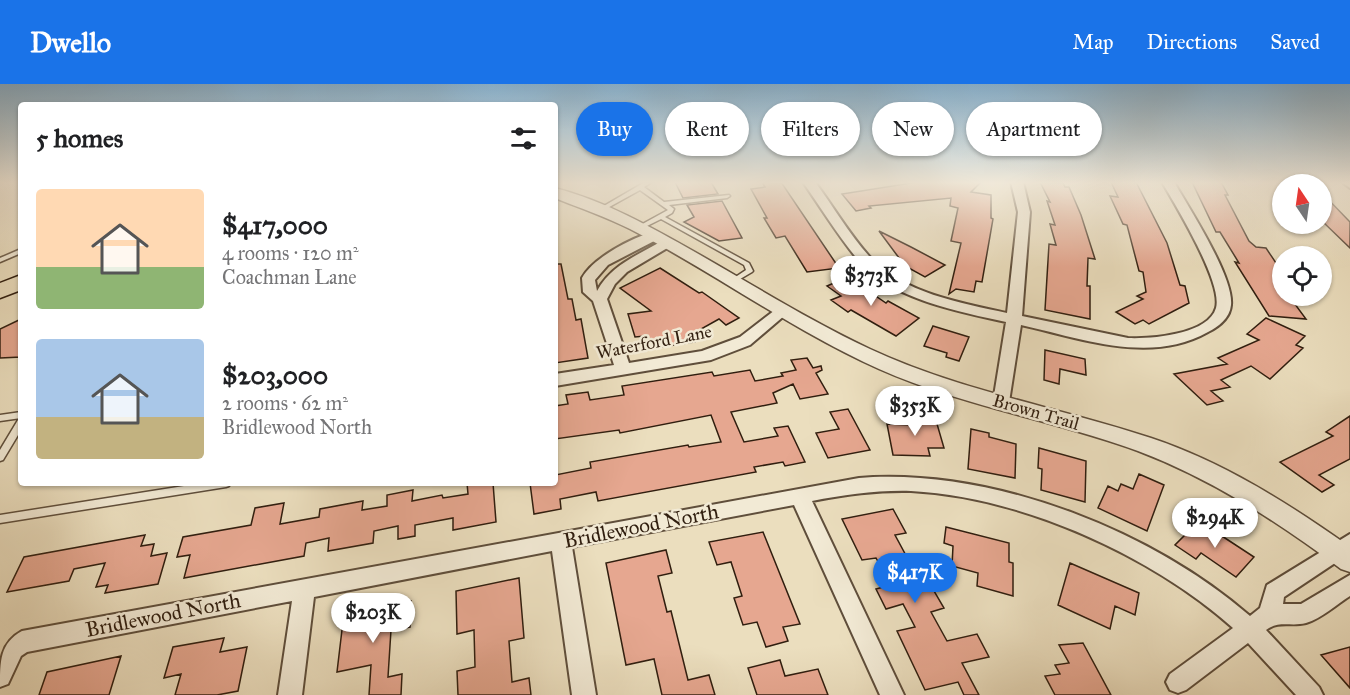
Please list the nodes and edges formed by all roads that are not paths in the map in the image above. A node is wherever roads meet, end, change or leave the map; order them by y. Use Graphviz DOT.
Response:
graph roads {
  1 [pos="601,211"];
  2 [pos="670,211"];
  3 [pos="833,211"];
  4 [pos="1024,211"];
  5 [pos="1183,211"];
  6 [pos="655,231"];
  7 [pos="18,252"];
  8 [pos="0,260"];
  9 [pos="733,281"];
  10 [pos="18,283"];
  11 [pos="0,291"];
  12 [pos="600,299"];
  13 [pos="784,310"];
  14 [pos="1014,319"];
  15 [pos="622,369"];
  16 [pos="558,380"];
  17 [pos="1001,402"];
  18 [pos="18,415"];
  19 [pos="0,418"];
  20 [pos="18,427"];
  21 [pos="0,458"];
  22 [pos="207,486"];
  23 [pos="800,496"];
  24 [pos="0,519"];
  25 [pos="561,541"];
  26 [pos="1345,551"];
  27 [pos="1350,584"];
  28 [pos="304,589"];
  29 [pos="1270,614"];
  30 [pos="1249,629"];
  31 [pos="0,676"];
  32 [pos="1178,682"];
  33 [pos="290,695"];
  34 [pos="584,695"];
  35 [pos="892,695"];
  36 [pos="1311,695"];
  1 -- 6 [label="street, Brown Trail"];
  2 -- 6 [label="lane"];
  3 -- 14 [label="street"];
  4 -- 14 [label="street"];
  5 -- 14 [label="street"];
  6 -- 9 [label="street, Brown Trail"];
  6 -- 9 [label="lane"];
  6 -- 12 [label="street"];
  6 -- 12 [label="street"];
  7 -- 8 [label="lane"];
  9 -- 13 [label="street, Brown Trail"];
  10 -- 11 [label="main road"];
  12 -- 15 [label="street"];
  13 -- 15 [label="street, Waterford Lane"];
  13 -- 17 [label="street, Brown Trail"];
  14 -- 17 [label="street"];
  15 -- 16 [label="street, Waterford Lane"];
  17 -- 26 [label="street, Brown Trail"];
  18 -- 19 [label="lane"];
  20 -- 21 [label="lane"];
  22 -- 24 [label="lane"];
  23 -- 25 [label="street, Bridlewood North"];
  23 -- 30 [label="street, Bridlewood North"];
  23 -- 35 [label="street"];
  25 -- 28 [label="street, Bridlewood North"];
  25 -- 34 [label="street"];
  26 -- 29 [label="street"];
  27 -- 29 [label="street"];
  28 -- 31 [label="street, Bridlewood North"];
  28 -- 33 [label="street"];
  29 -- 30 [label="street"];
  30 -- 32 [label="street"];
  30 -- 36 [label="street, Bridlewood North"];
}
